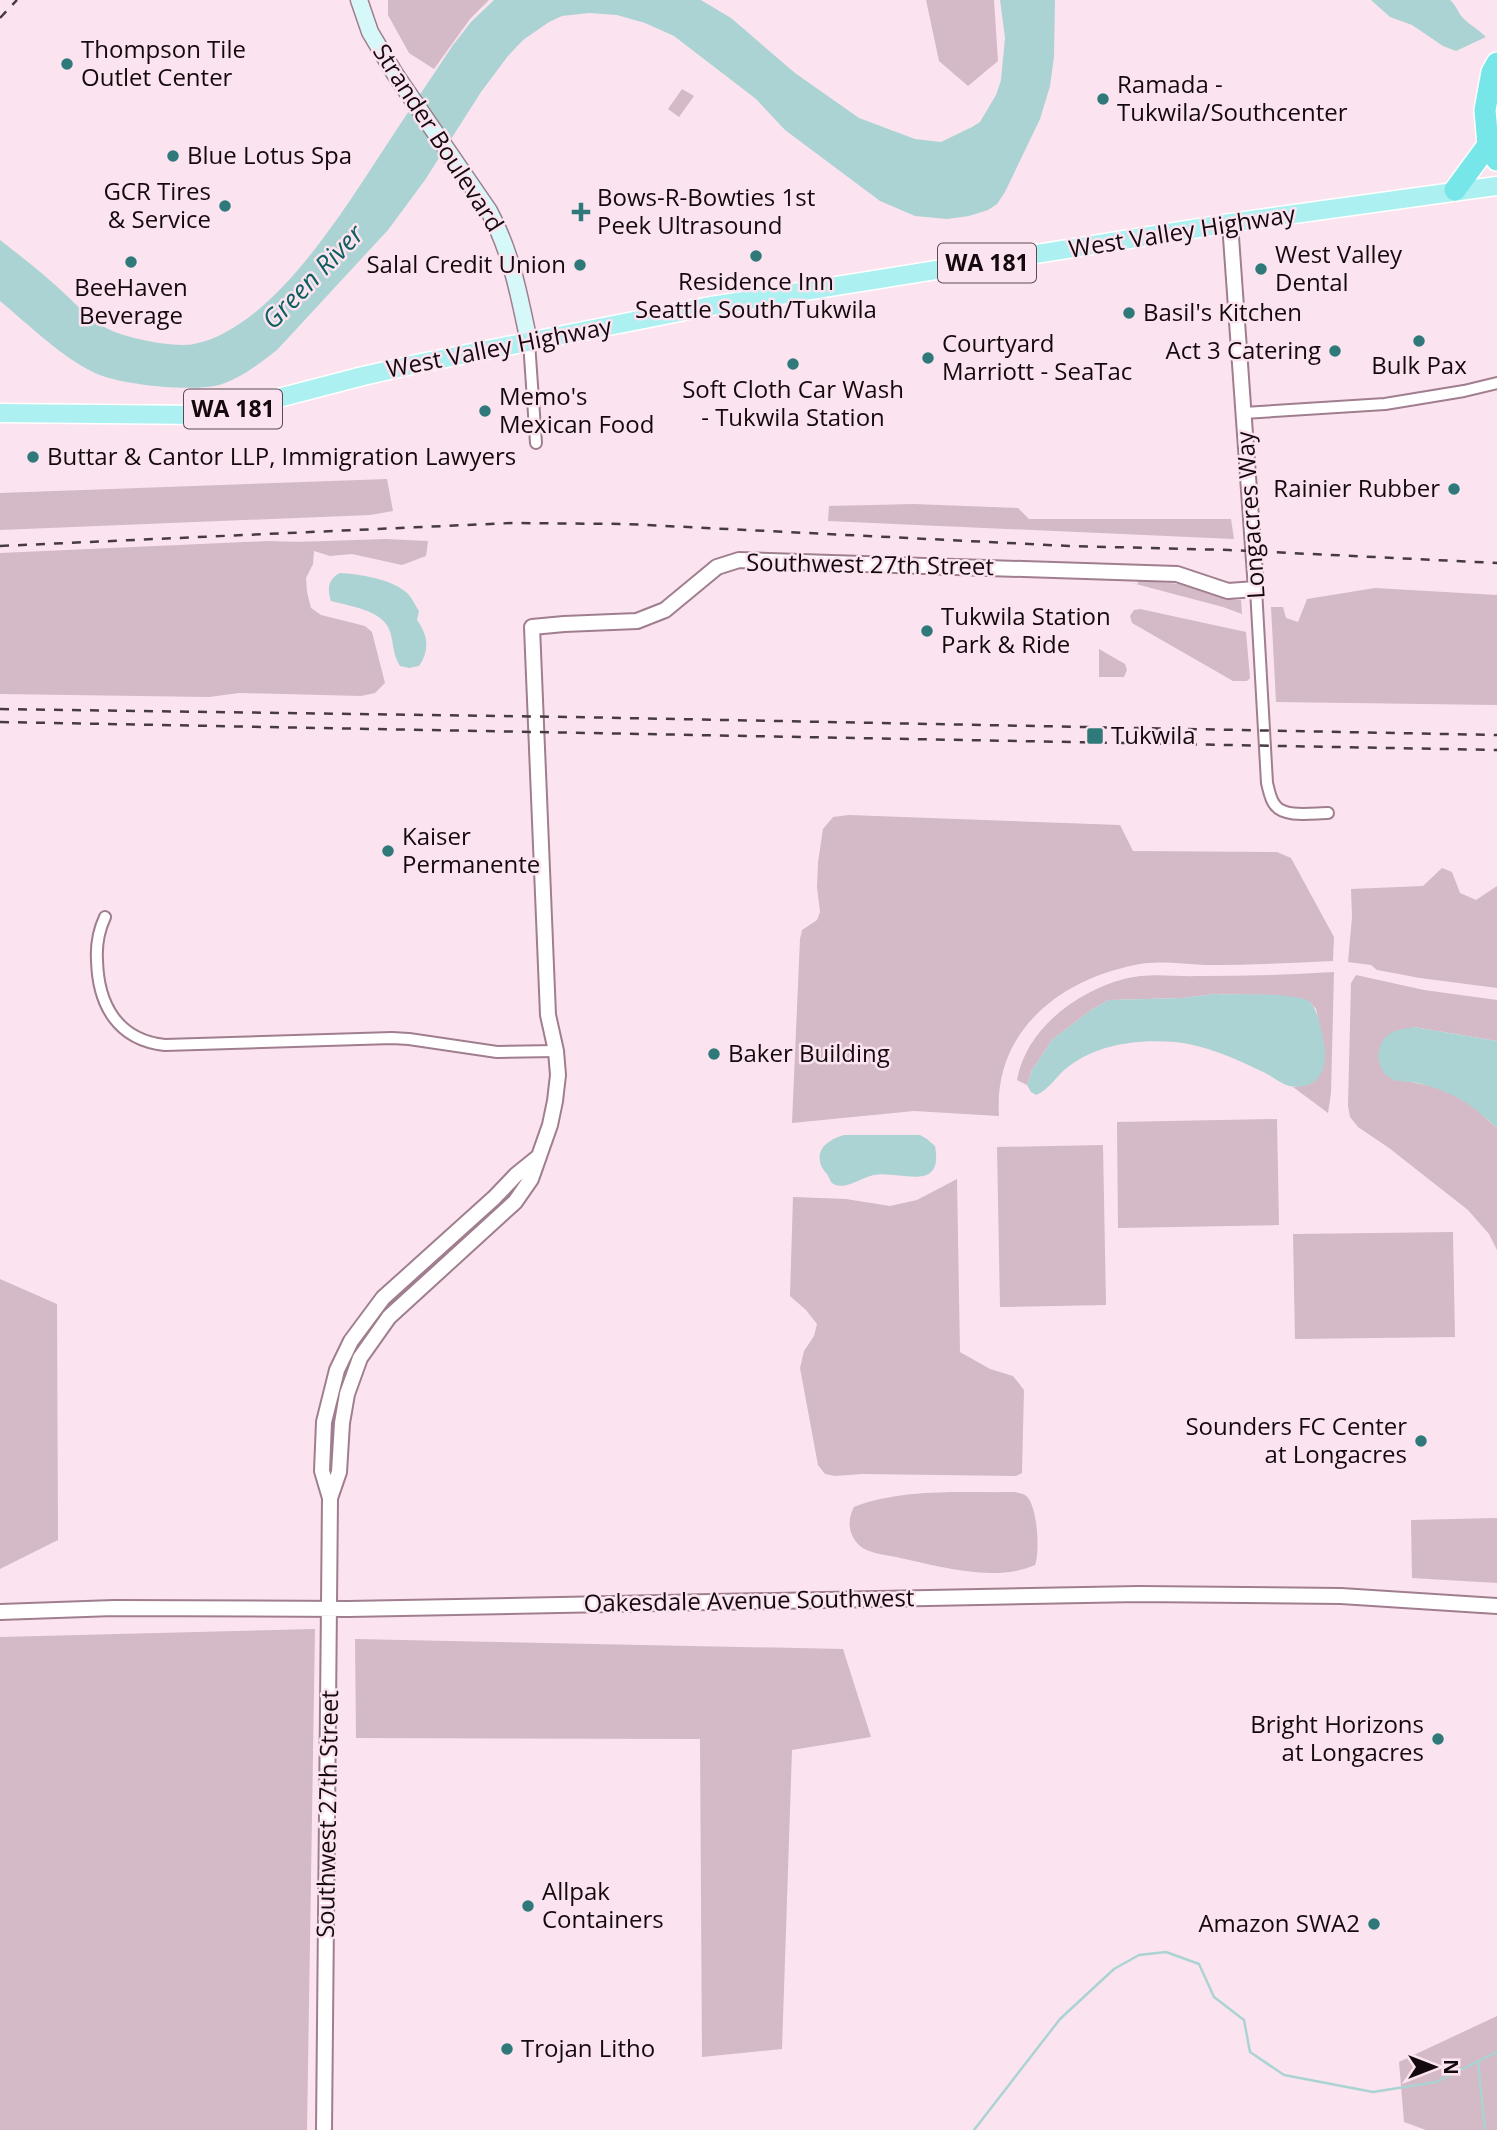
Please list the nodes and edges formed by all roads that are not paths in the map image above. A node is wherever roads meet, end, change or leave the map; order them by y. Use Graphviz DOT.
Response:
graph roads {
  1 [pos="359,0"];
  2 [pos="1497,63"];
  3 [pos="1492,153"];
  4 [pos="1497,186"];
  5 [pos="1455,190"];
  6 [pos="1230,223"];
  7 [pos="529,342"];
  8 [pos="1497,383"];
  9 [pos="0,413"];
  10 [pos="1244,413"];
  11 [pos="536,443"];
  12 [pos="1256,589"];
  13 [pos="1328,813"];
  14 [pos="105,917"];
  15 [pos="556,1051"];
  16 [pos="1497,1606"];
  17 [pos="330,1609"];
  18 [pos="0,1612"];
  19 [pos="324,2130"];
  1 -- 7 [label="main road, Strander Boulevard"];
  2 -- 3 [label="highway"];
  3 -- 5 [label="highway"];
  4 -- 5 [label="main road, West Valley Highway / WA 181"];
  5 -- 6 [label="main road, West Valley Highway / WA 181"];
  6 -- 7 [label="main road, West Valley Highway / WA 181"];
  6 -- 10 [label="street, Longacres Way"];
  7 -- 9 [label="main road, West Valley Highway / WA 181"];
  7 -- 11 [label="street, Strander Boulevard"];
  8 -- 10 [label="street"];
  10 -- 12 [label="street, Longacres Way"];
  12 -- 13 [label="street, Longacres Way"];
  12 -- 15 [label="street, Southwest 27th Street"];
  14 -- 15 [label="street"];
  15 -- 17 [label="street, Southwest 27th Street"];
  16 -- 17 [label="street, Oakesdale Avenue Southwest"];
  17 -- 18 [label="street, Oakesdale Avenue Southwest"];
  17 -- 19 [label="street, Southwest 27th Street"];
}
